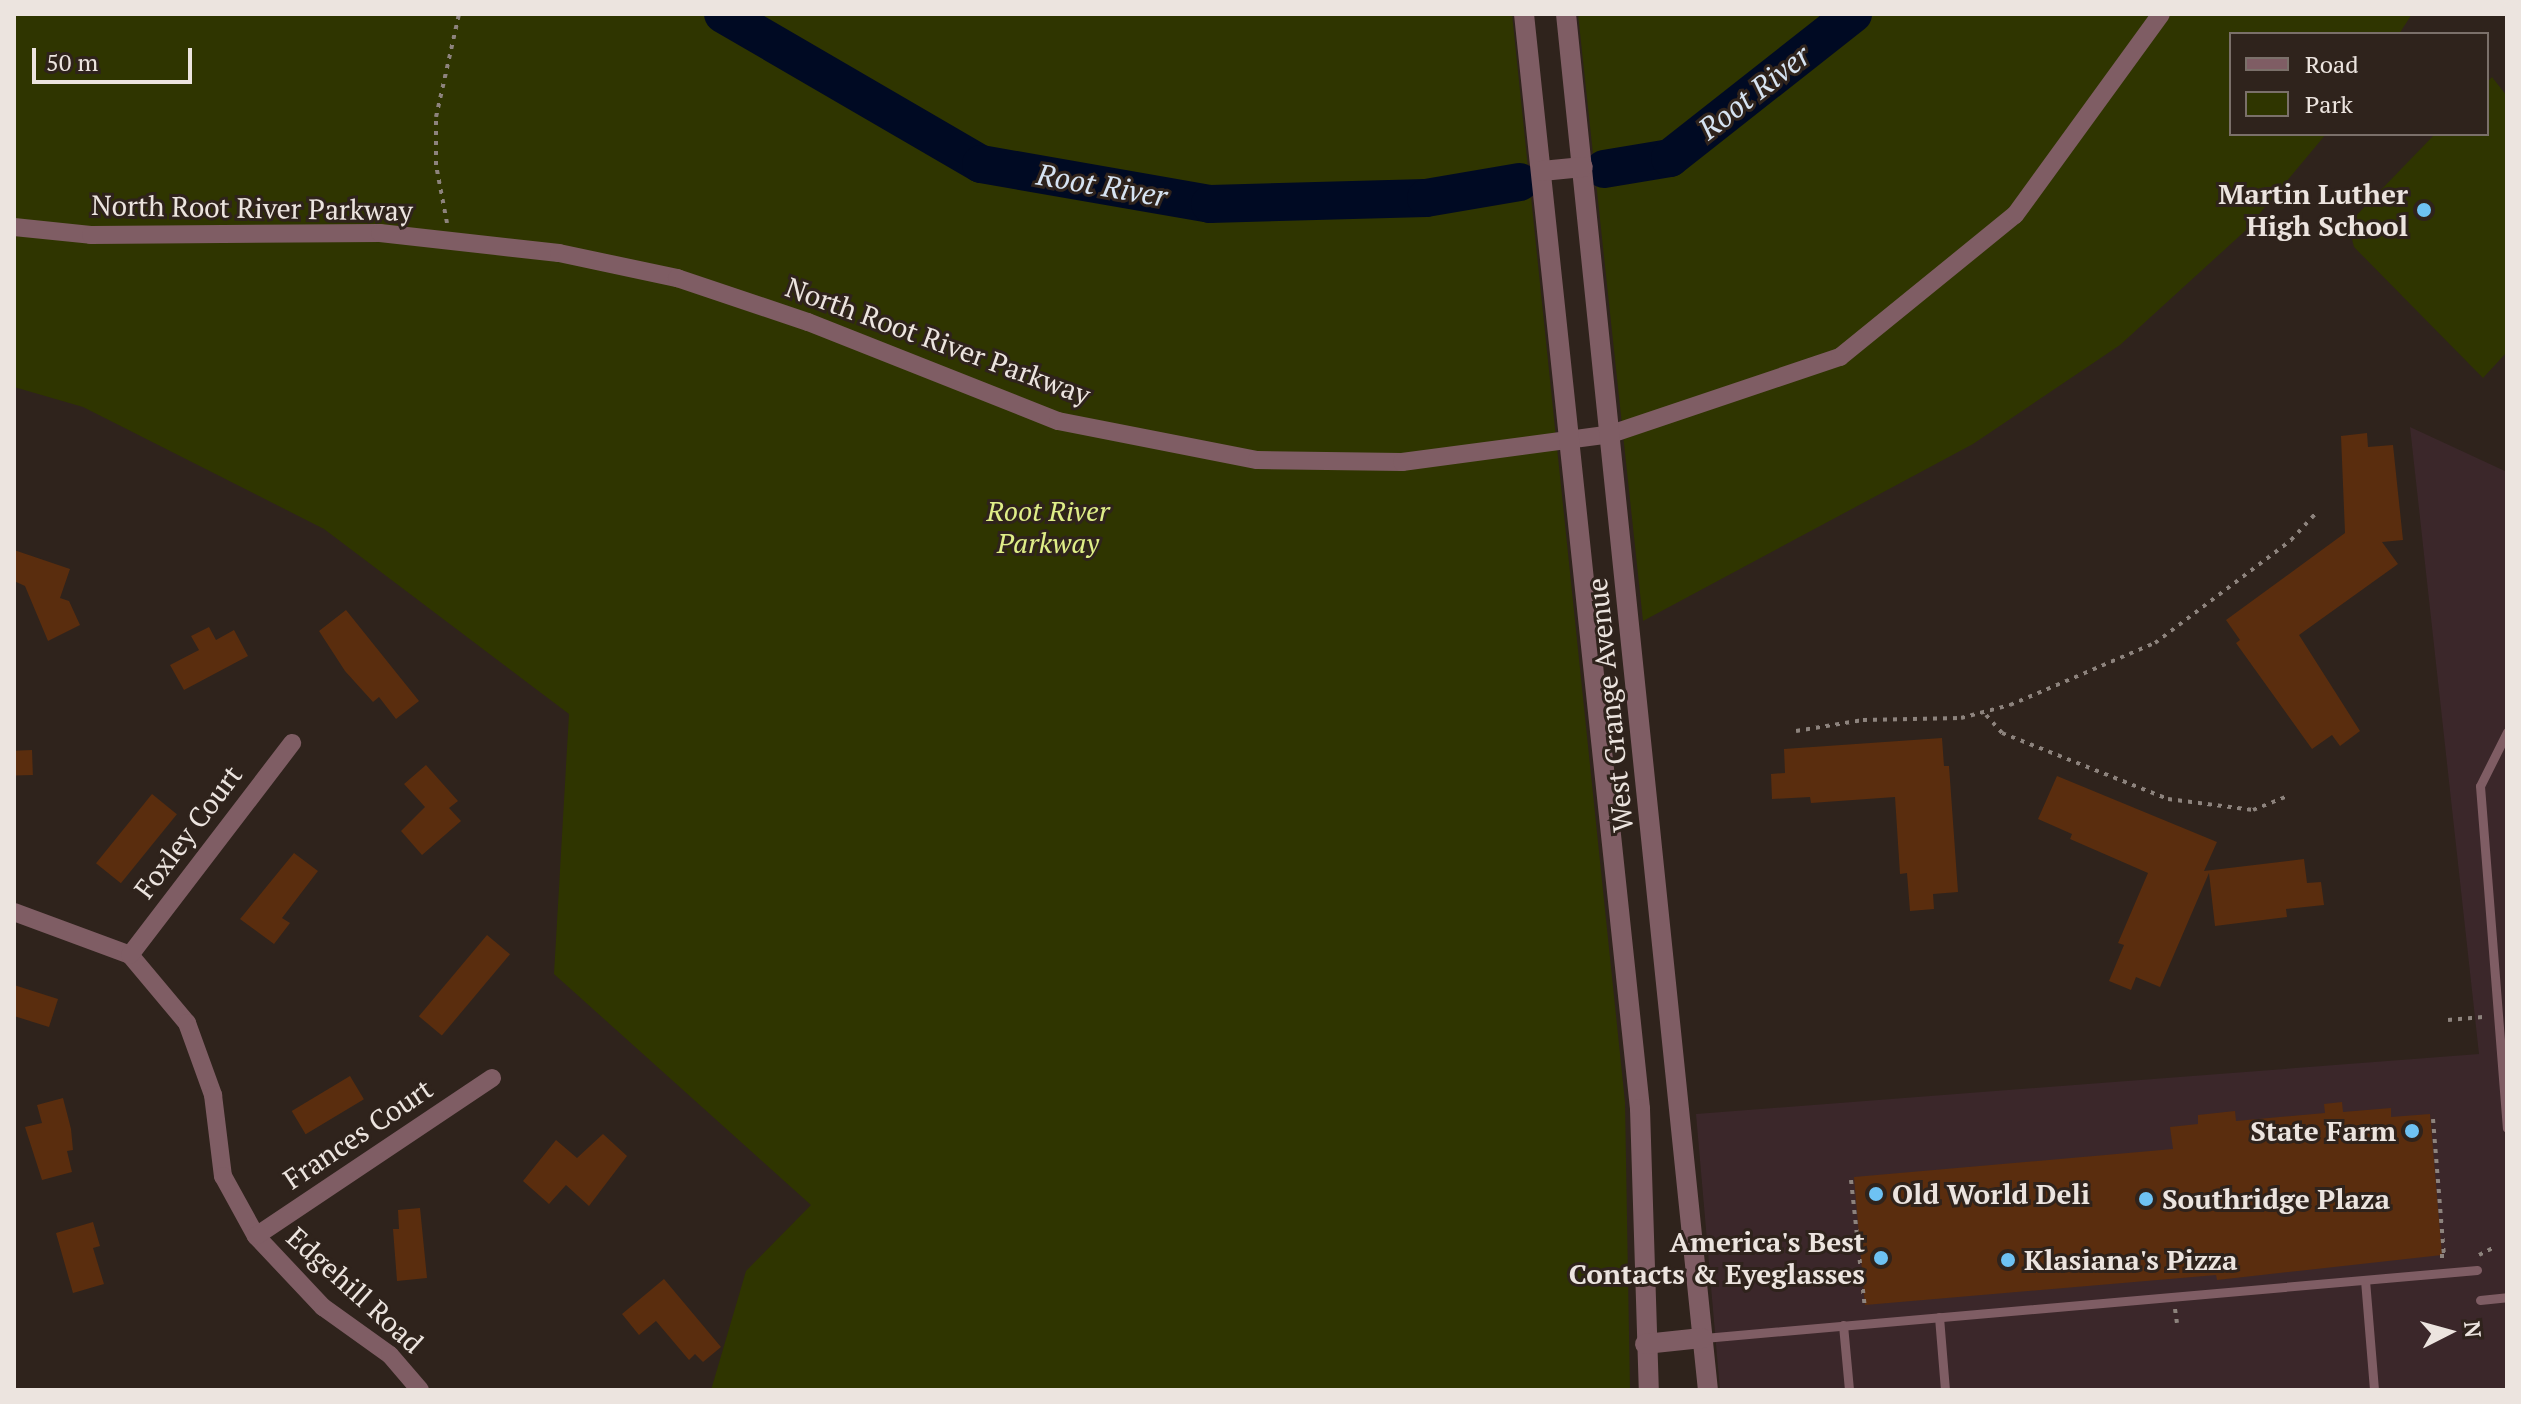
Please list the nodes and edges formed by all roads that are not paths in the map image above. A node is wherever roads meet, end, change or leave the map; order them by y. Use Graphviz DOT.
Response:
graph roads {
  1 [pos="1524,14"];
  2 [pos="1566,14"];
  3 [pos="2161,14"];
  4 [pos="1583,167"];
  5 [pos="1542,171"];
  6 [pos="14,227"];
  7 [pos="1611,434"];
  8 [pos="1570,437"];
  9 [pos="2507,732"];
  10 [pos="292,743"];
  11 [pos="14,912"];
  12 [pos="130,955"];
  13 [pos="2503,1042"];
  14 [pos="492,1078"];
  15 [pos="2507,1128"];
  16 [pos="256,1236"];
  17 [pos="2477,1270"];
  18 [pos="2365,1280"];
  19 [pos="2507,1297"];
  20 [pos="2480,1300"];
  21 [pos="1939,1317"];
  22 [pos="1843,1325"];
  23 [pos="1702,1338"];
  24 [pos="1645,1344"];
  25 [pos="420,1390"];
  26 [pos="1649,1390"];
  27 [pos="1708,1390"];
  28 [pos="1849,1390"];
  29 [pos="1945,1390"];
  30 [pos="2374,1390"];
  1 -- 5 [label="street, West Grange Avenue"];
  2 -- 4 [label="street, West Grange Avenue"];
  3 -- 7 [label="street, North Root River Parkway"];
  4 -- 5 [label="street"];
  4 -- 7 [label="street, West Grange Avenue"];
  5 -- 8 [label="street, West Grange Avenue"];
  6 -- 8 [label="street, North Root River Parkway"];
  7 -- 8 [label="street, North Root River Parkway"];
  7 -- 23 [label="street, West Grange Avenue"];
  8 -- 24 [label="street, West Grange Avenue"];
  9 -- 13 [label="lane"];
  10 -- 12 [label="street, Foxley Court"];
  11 -- 12 [label="street, Edgehill Road"];
  12 -- 16 [label="street, Edgehill Road"];
  13 -- 15 [label="lane"];
  14 -- 16 [label="street, Frances Court"];
  16 -- 25 [label="street, Edgehill Road"];
  17 -- 18 [label="lane"];
  18 -- 21 [label="lane"];
  18 -- 30 [label="lane"];
  19 -- 20 [label="lane"];
  21 -- 22 [label="lane"];
  21 -- 29 [label="lane"];
  22 -- 23 [label="lane"];
  22 -- 28 [label="lane"];
  23 -- 24 [label="street"];
  23 -- 27 [label="street, West Grange Avenue"];
  24 -- 26 [label="street, West Grange Avenue"];
}
